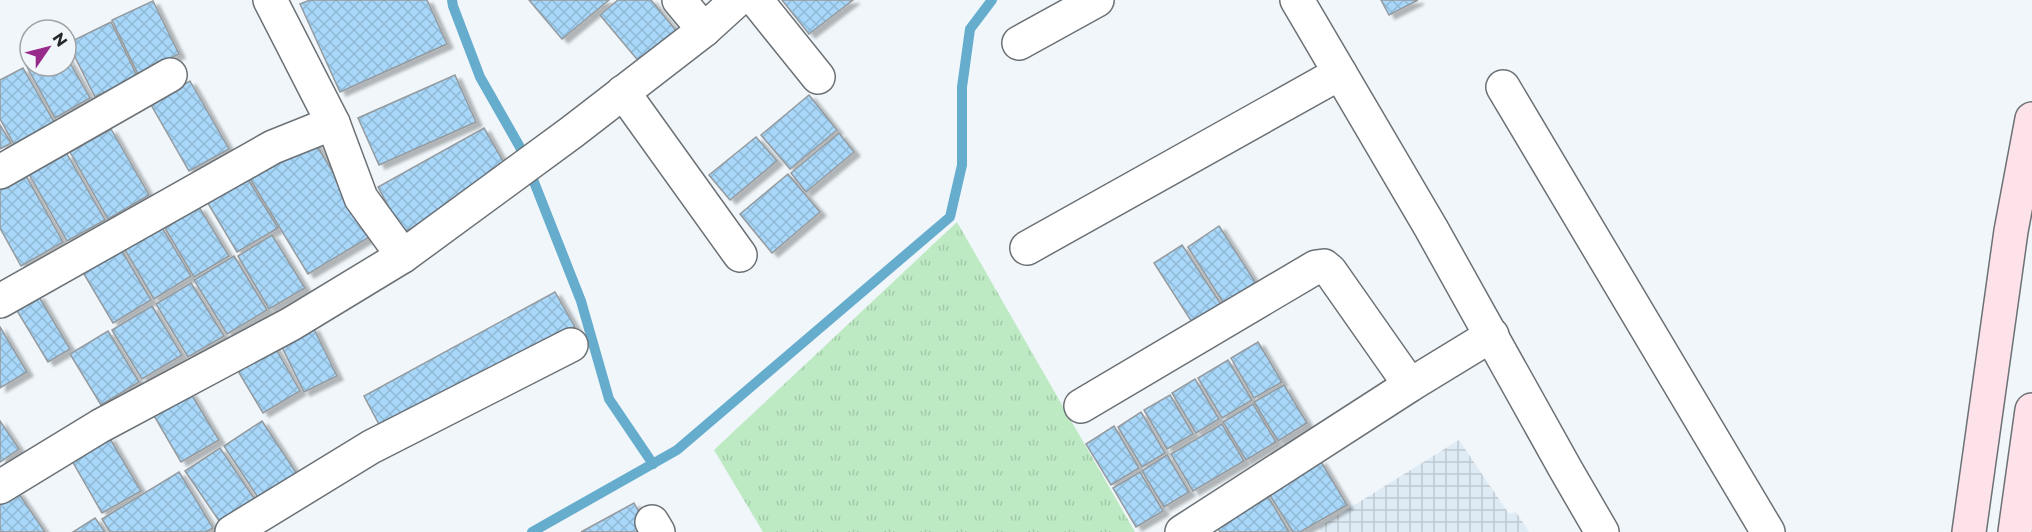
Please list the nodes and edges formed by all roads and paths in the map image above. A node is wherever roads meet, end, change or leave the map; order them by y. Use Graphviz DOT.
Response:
graph roads {
  1 [pos="270,0"];
  2 [pos="679,0"];
  3 [pos="738,0"];
  4 [pos="756,0"];
  5 [pos="1097,0"];
  6 [pos="1297,0"];
  7 [pos="704,30"];
  8 [pos="1019,43"];
  9 [pos="1340,74"];
  10 [pos="170,75"];
  11 [pos="818,77"];
  12 [pos="1503,87"];
  13 [pos="623,92"];
  14 [pos="2032,119"];
  15 [pos="333,123"];
  16 [pos="0,172"];
  17 [pos="2024,200"];
  18 [pos="1027,249"];
  19 [pos="740,255"];
  20 [pos="403,256"];
  21 [pos="0,301"];
  22 [pos="1491,335"];
  23 [pos="571,345"];
  24 [pos="1410,385"];
  25 [pos="1081,406"];
  26 [pos="2032,410"];
  27 [pos="0,487"];
  28 [pos="232,532"];
  29 [pos="1182,532"];
  30 [pos="1602,532"];
  31 [pos="1768,532"];
  32 [pos="1969,532"];
  33 [pos="2015,532"];
  1 -- 15 [label="street"];
  2 -- 7 [label="street"];
  3 -- 7 [label="street"];
  4 -- 11 [label="street"];
  5 -- 8 [label="street"];
  6 -- 9 [label="street"];
  7 -- 13 [label="street"];
  9 -- 18 [label="street"];
  9 -- 22 [label="street"];
  10 -- 16 [label="street"];
  12 -- 31 [label="street"];
  13 -- 19 [label="street"];
  13 -- 20 [label="street"];
  14 -- 17 [label="main road"];
  15 -- 20 [label="street"];
  15 -- 21 [label="street"];
  17 -- 32 [label="main road"];
  20 -- 27 [label="street"];
  22 -- 24 [label="street"];
  22 -- 30 [label="street"];
  23 -- 28 [label="street"];
  24 -- 25 [label="street"];
  24 -- 29 [label="street"];
  26 -- 33 [label="main road"];
}
